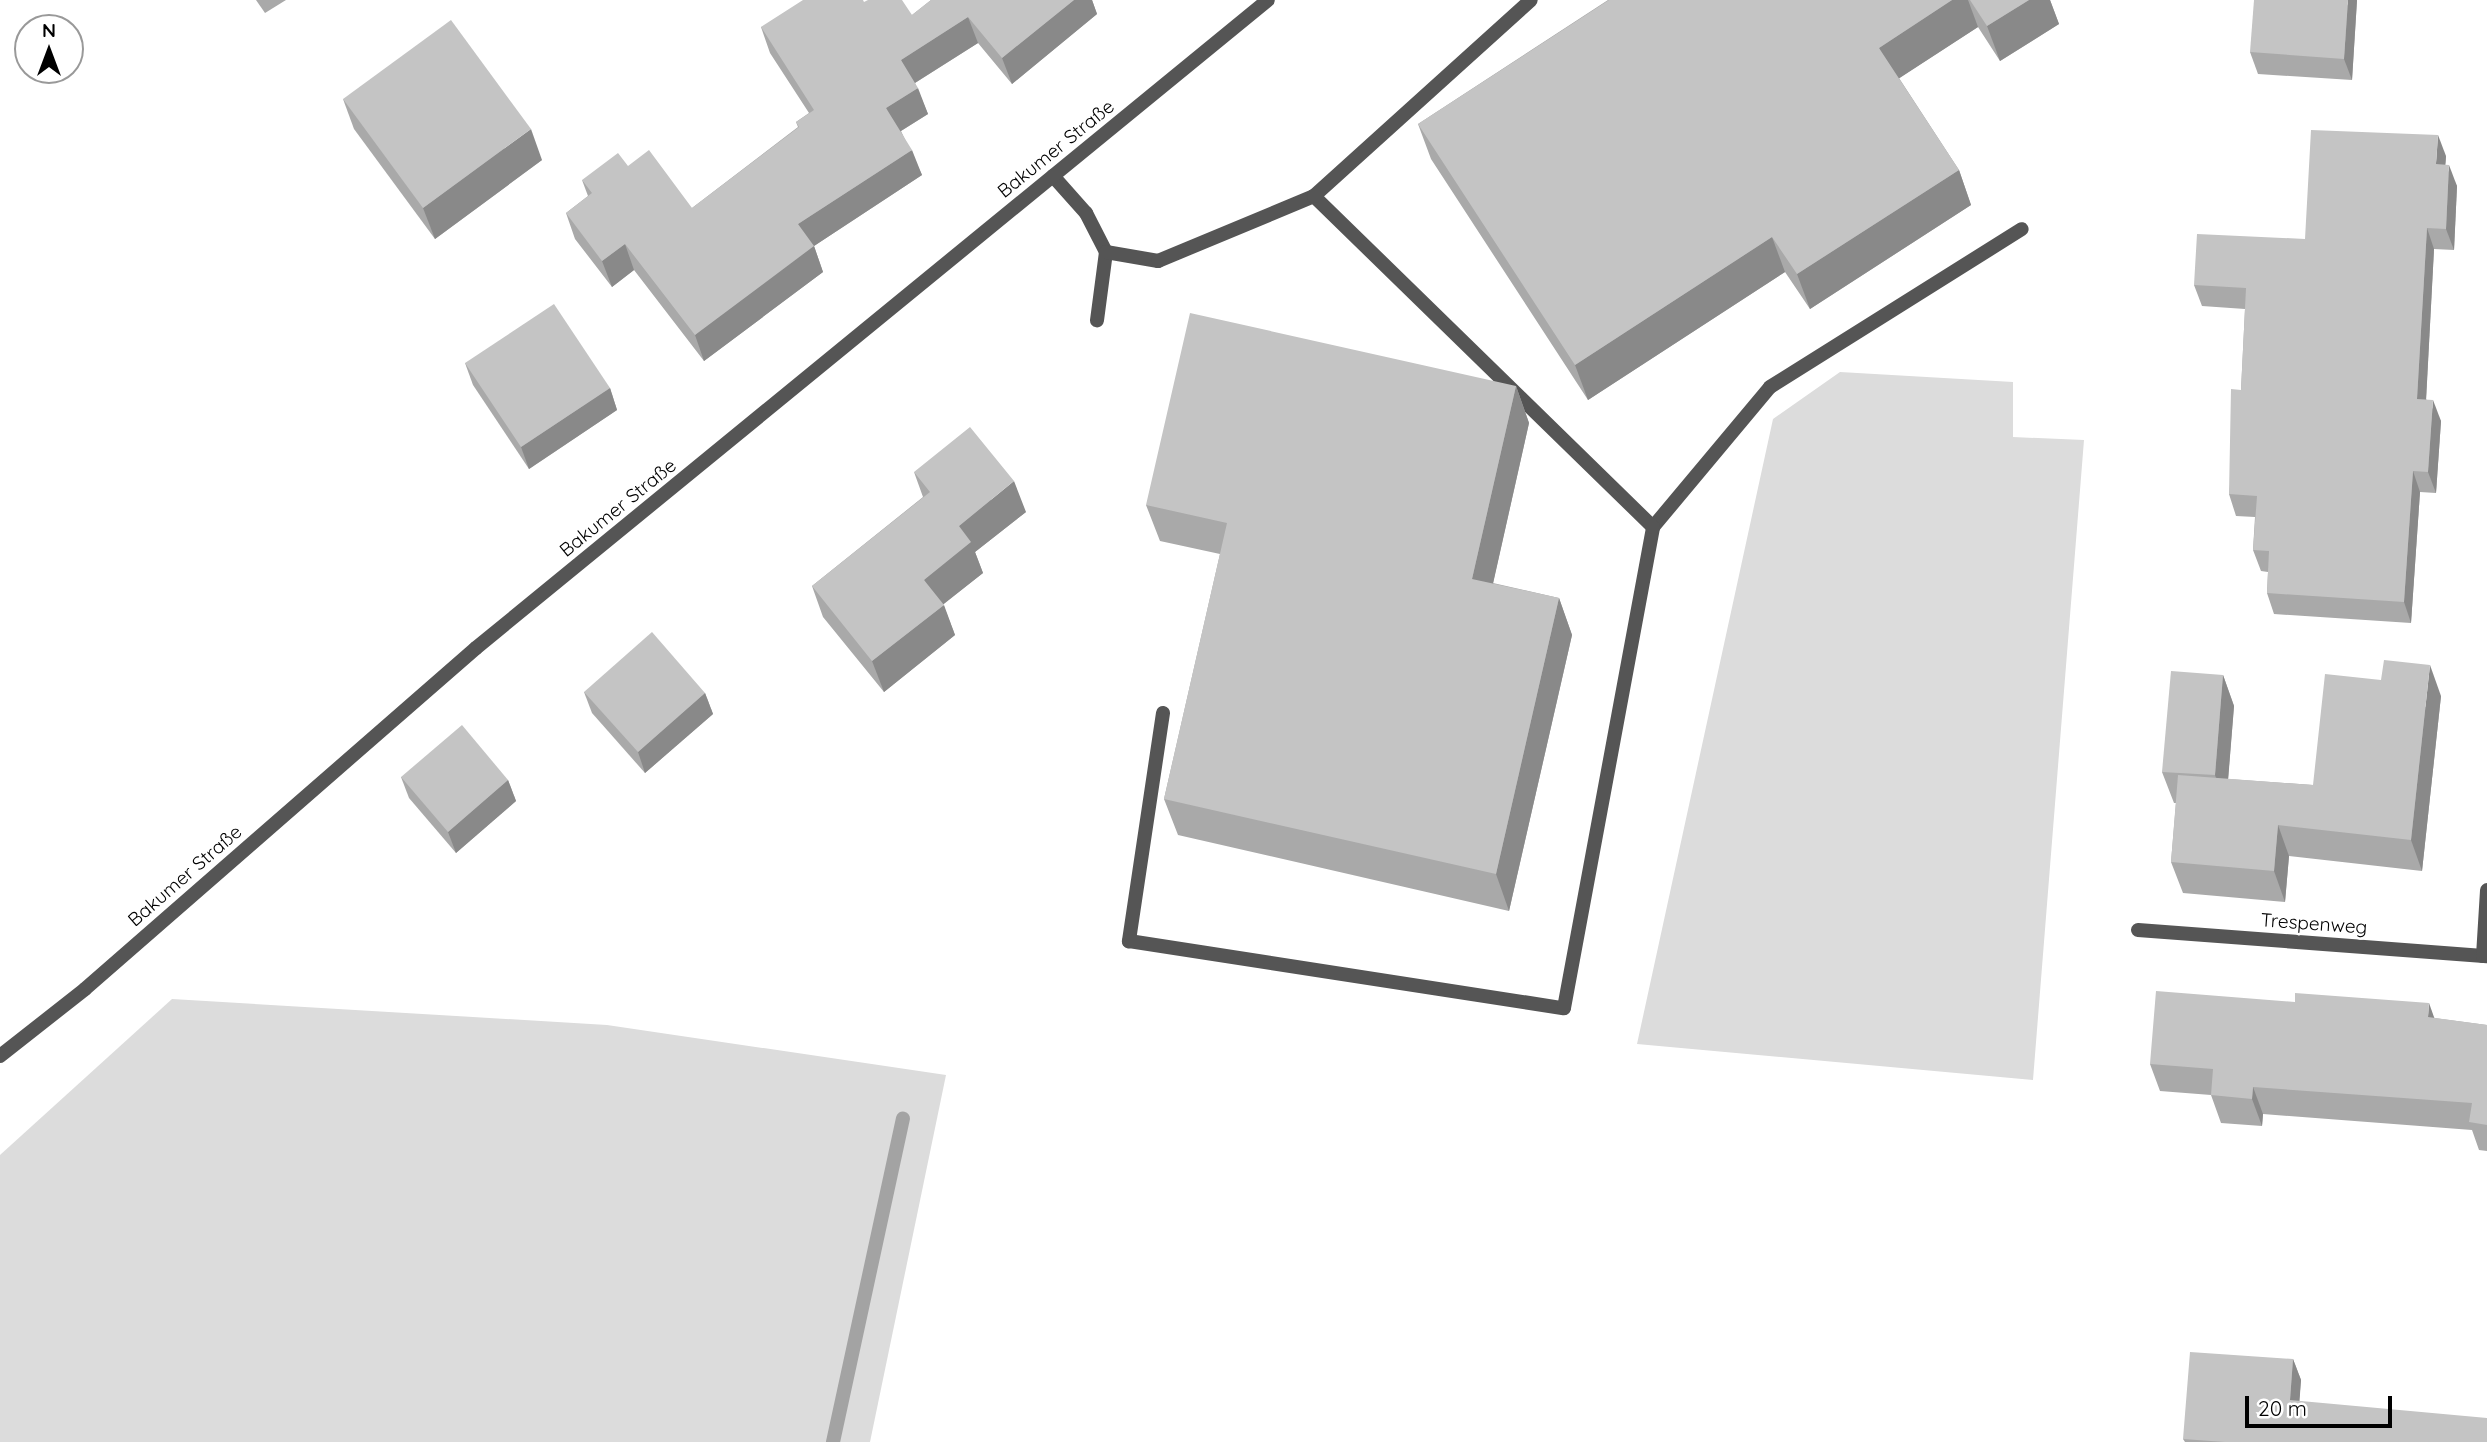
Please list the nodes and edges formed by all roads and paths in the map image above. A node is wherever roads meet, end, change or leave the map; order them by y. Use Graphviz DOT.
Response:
graph roads {
  1 [pos="1268,0"];
  2 [pos="1531,0"];
  3 [pos="1054,176"];
  4 [pos="1314,196"];
  5 [pos="2022,229"];
  6 [pos="1106,252"];
  7 [pos="1097,320"];
  8 [pos="1653,527"];
  9 [pos="1163,713"];
  10 [pos="2487,890"];
  11 [pos="2138,930"];
  12 [pos="2485,956"];
  13 [pos="0,1056"];
  1 -- 3 [label="street, Bakumer Straße"];
  2 -- 4 [label="street"];
  3 -- 6 [label="street"];
  3 -- 13 [label="street, Bakumer Straße"];
  4 -- 6 [label="street"];
  4 -- 8 [label="street"];
  5 -- 8 [label="street"];
  6 -- 7 [label="street"];
  8 -- 9 [label="street"];
  10 -- 12 [label="street"];
  11 -- 12 [label="street, Trespenweg"];
}
